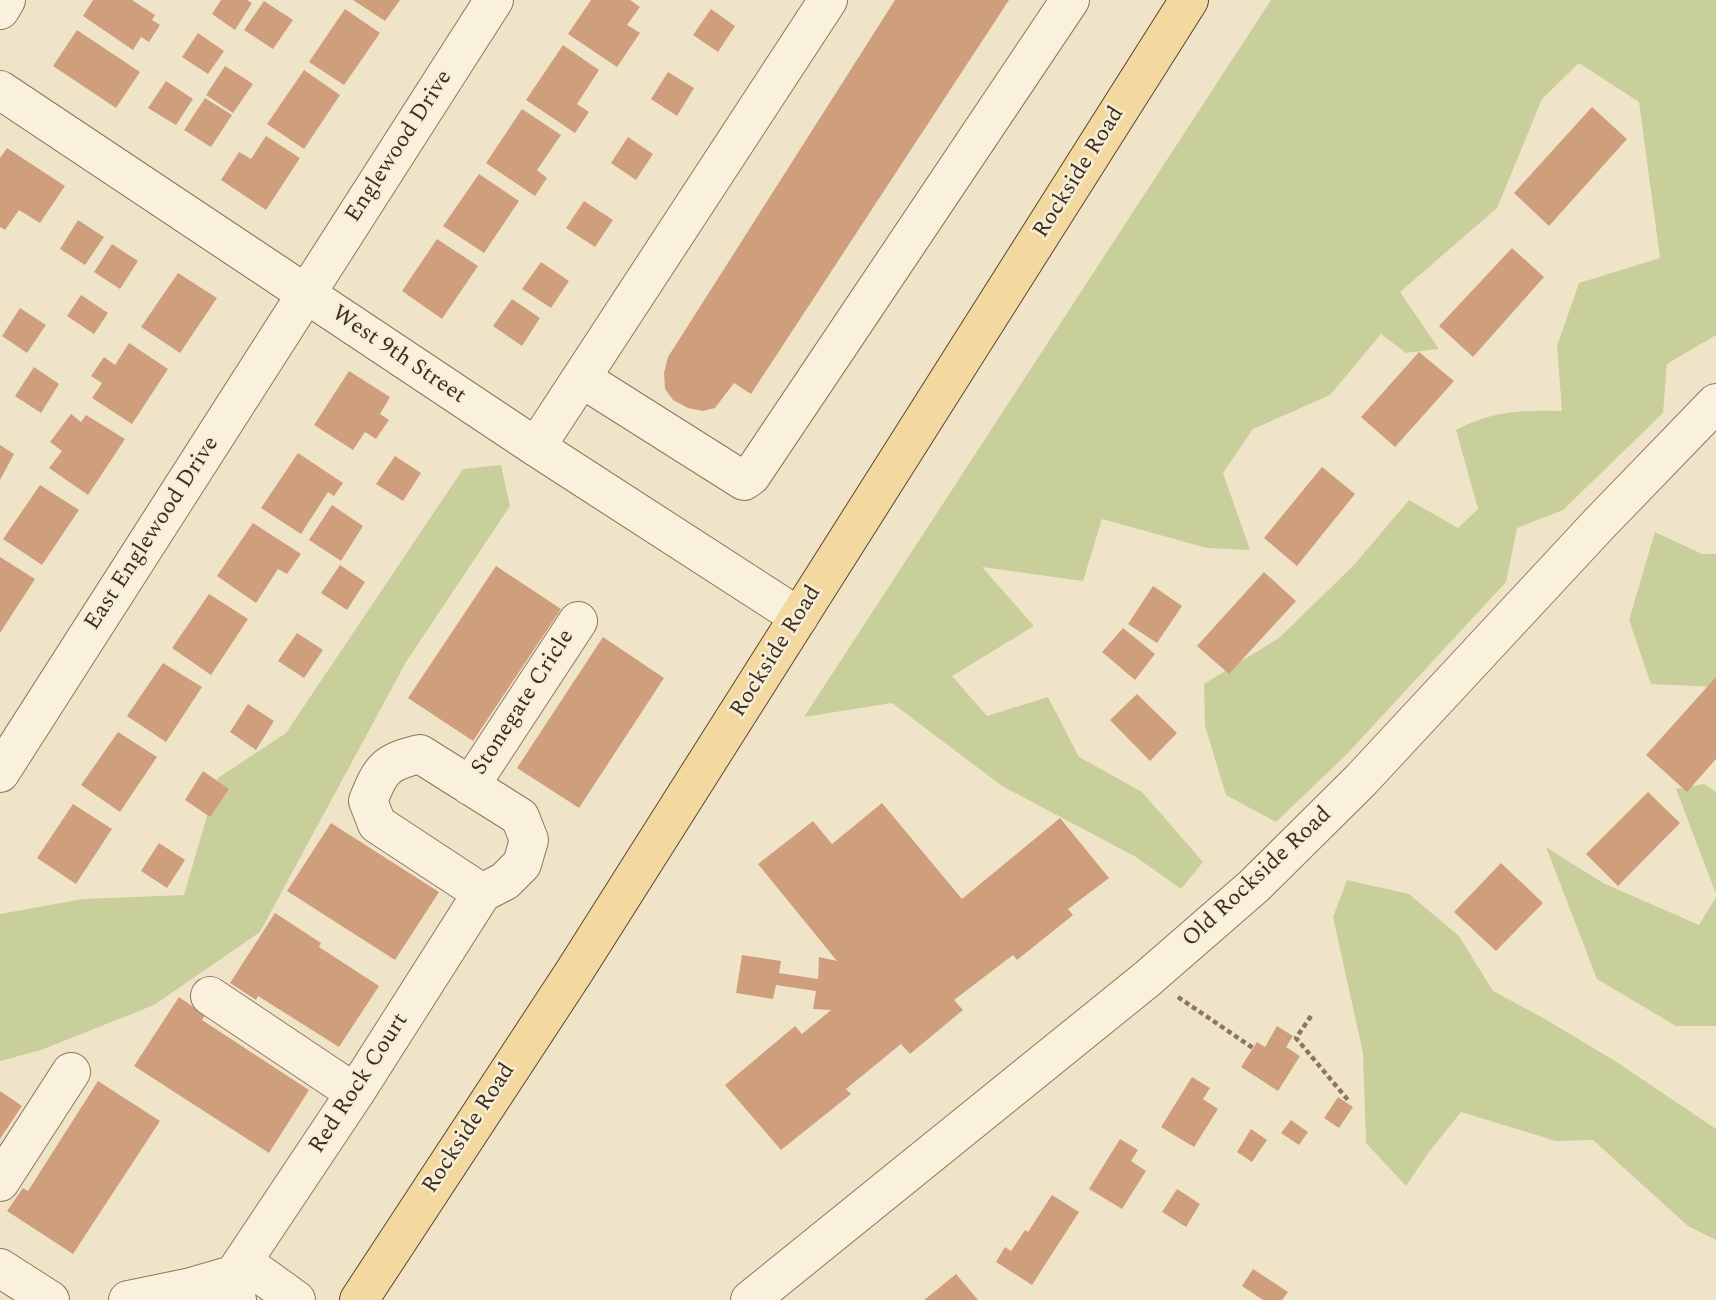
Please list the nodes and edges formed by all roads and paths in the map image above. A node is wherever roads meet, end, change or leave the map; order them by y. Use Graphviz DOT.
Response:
graph roads {
  1 [pos="6,0"];
  2 [pos="494,0"];
  3 [pos="828,0"];
  4 [pos="1070,0"];
  5 [pos="1183,2"];
  6 [pos="0,10"];
  7 [pos="0,90"];
  8 [pos="305,294"];
  9 [pos="582,378"];
  10 [pos="1716,403"];
  11 [pos="536,447"];
  12 [pos="799,617"];
  13 [pos="579,621"];
  14 [pos="0,773"];
  15 [pos="470,786"];
  16 [pos="482,893"];
  17 [pos="1175,995"];
  18 [pos="210,996"];
  19 [pos="1311,1016"];
  20 [pos="1253,1048"];
  21 [pos="71,1072"];
  22 [pos="355,1093"];
  23 [pos="1349,1100"];
  24 [pos="0,1182"];
  25 [pos="0,1268"];
  26 [pos="236,1286"];
  27 [pos="50,1300"];
  28 [pos="128,1300"];
  29 [pos="296,1300"];
  30 [pos="359,1300"];
  31 [pos="750,1300"];
  1 -- 6 [label="street"];
  2 -- 8 [label="street, Englewood Drive"];
  3 -- 9 [label="street"];
  4 -- 9 [label="street"];
  5 -- 12 [label="main road, Rockside Road"];
  7 -- 8 [label="street, West 9th Street"];
  8 -- 11 [label="street, West 9th Street"];
  8 -- 14 [label="street, East Englewood Drive"];
  9 -- 11 [label="street"];
  10 -- 31 [label="street, Old Rockside Road"];
  11 -- 12 [label="street, West 9th Street"];
  12 -- 30 [label="main road, Rockside Road"];
  13 -- 15 [label="street, Stonegate Cricle"];
  15 -- 16 [label="street, Stonegate Cricle"];
  15 -- 16 [label="street, Stonegate Cricle"];
  16 -- 22 [label="street, Red Rock Court"];
  17 -- 20 [label="path"];
  18 -- 22 [label="street"];
  19 -- 23 [label="path"];
  21 -- 24 [label="street"];
  22 -- 26 [label="street, Red Rock Court"];
  25 -- 27 [label="street"];
  26 -- 28 [label="street"];
  26 -- 29 [label="street"];
}
